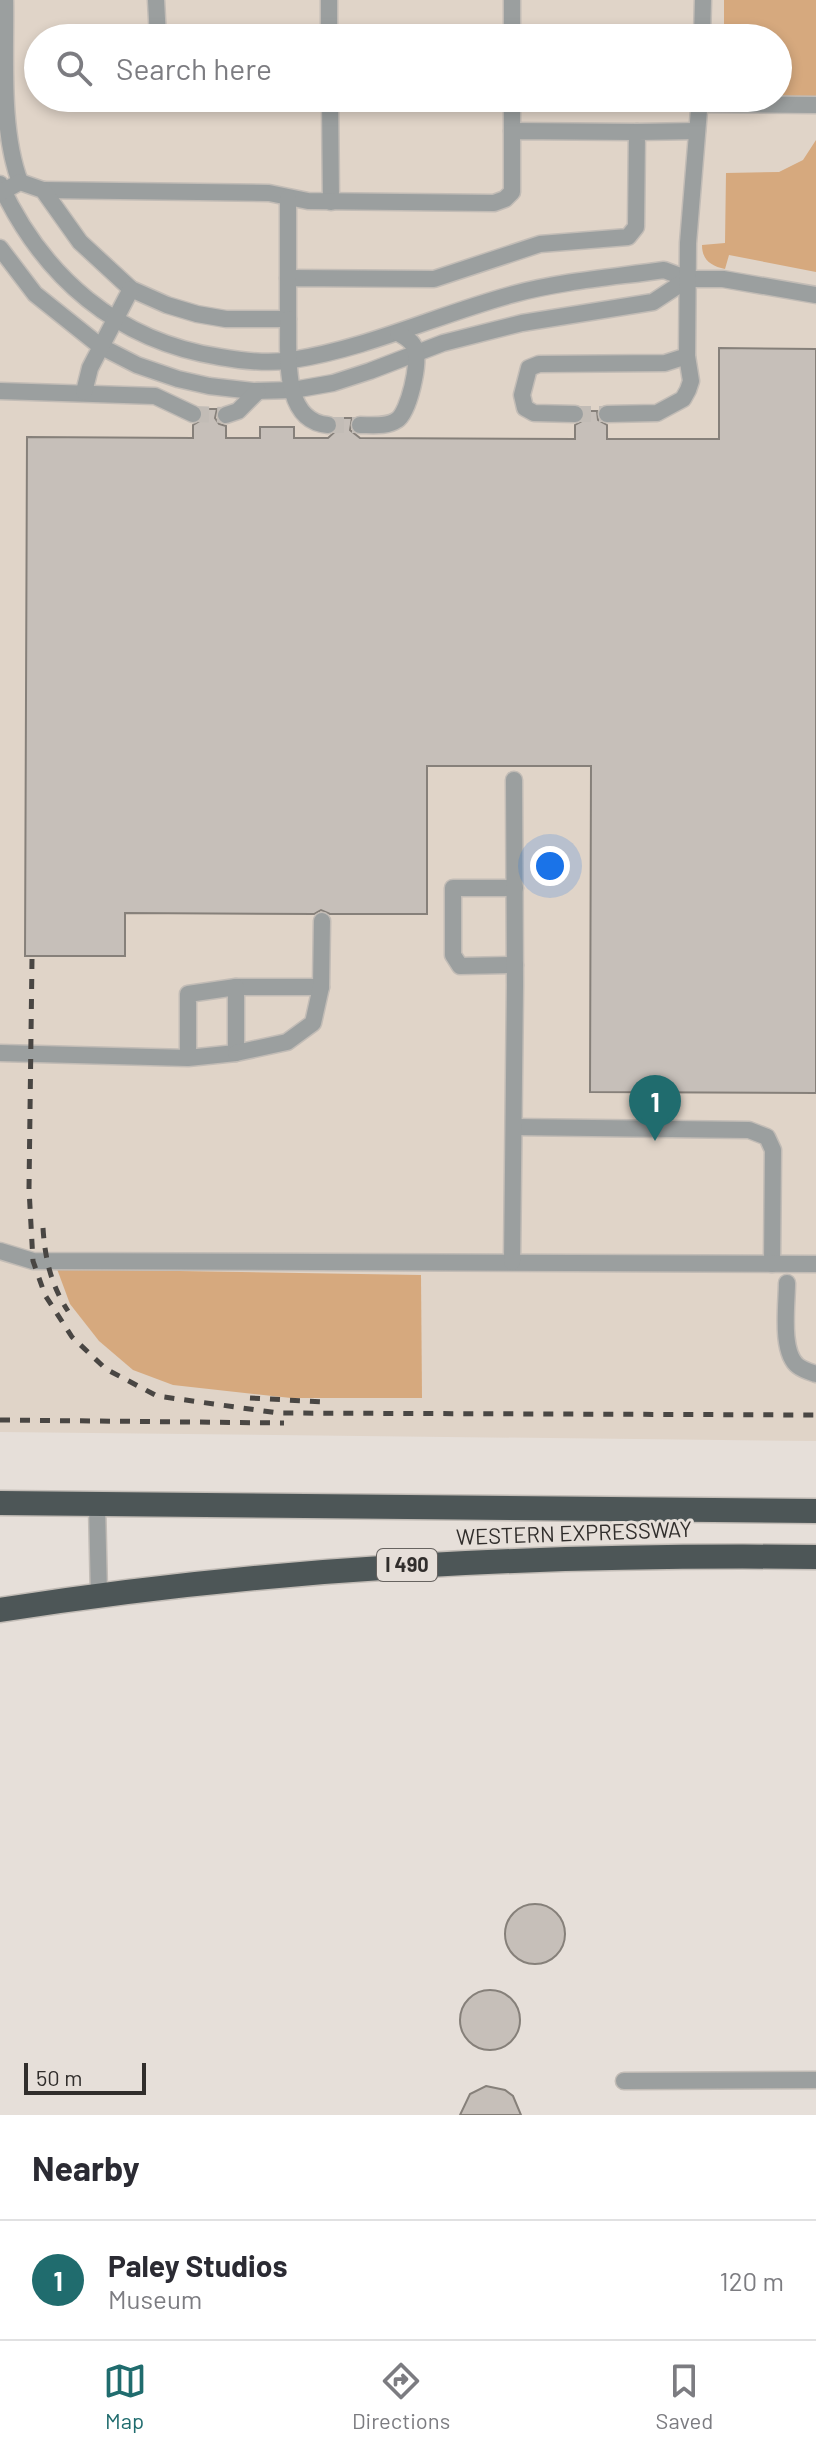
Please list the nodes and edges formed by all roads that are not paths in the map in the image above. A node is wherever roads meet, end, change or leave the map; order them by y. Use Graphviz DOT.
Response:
graph roads {
  1 [pos="5,0"];
  2 [pos="156,0"];
  3 [pos="329,0"];
  4 [pos="512,0"];
  5 [pos="703,0"];
  6 [pos="157,24"];
  7 [pos="329,24"];
  8 [pos="512,24"];
  9 [pos="702,24"];
  10 [pos="3,46"];
  11 [pos="792,104"];
  12 [pos="816,105"];
  13 [pos="330,112"];
  14 [pos="512,112"];
  15 [pos="699,112"];
  16 [pos="512,131"];
  17 [pos="697,131"];
  18 [pos="637,132"];
  19 [pos="20,182"];
  20 [pos="1,189"];
  21 [pos="43,190"];
  22 [pos="288,198"];
  23 [pos="331,202"];
  24 [pos="0,248"];
  25 [pos="288,278"];
  26 [pos="688,279"];
  27 [pos="131,289"];
  28 [pos="511,295"];
  29 [pos="816,295"];
  30 [pos="288,319"];
  31 [pos="114,320"];
  32 [pos="510,326"];
  33 [pos="398,333"];
  34 [pos="100,346"];
  35 [pos="417,352"];
  36 [pos="687,356"];
  37 [pos="289,361"];
  38 [pos="293,390"];
  39 [pos="0,391"];
  40 [pos="258,391"];
  41 [pos="84,392"];
  42 [pos="193,414"];
  43 [pos="575,414"];
  44 [pos="607,414"];
  45 [pos="226,415"];
  46 [pos="328,425"];
  47 [pos="360,425"];
  48 [pos="514,780"];
  49 [pos="515,888"];
  50 [pos="322,921"];
  51 [pos="515,965"];
  52 [pos="236,987"];
  53 [pos="321,987"];
  54 [pos="0,1053"];
  55 [pos="236,1053"];
  56 [pos="188,1058"];
  57 [pos="515,1127"];
  58 [pos="0,1251"];
  59 [pos="512,1262"];
  60 [pos="772,1264"];
  61 [pos="816,1264"];
  62 [pos="787,1283"];
  63 [pos="816,1374"];
  64 [pos="0,1503"];
  65 [pos="97,1504"];
  66 [pos="816,1511"];
  67 [pos="816,1557"];
  68 [pos="99,1596"];
  69 [pos="0,1610"];
  70 [pos="816,2080"];
  71 [pos="624,2081"];
  1 -- 10 [label="street"];
  2 -- 6 [label="street"];
  3 -- 7 [label="street"];
  4 -- 8 [label="street"];
  5 -- 9 [label="street"];
  10 -- 19 [label="street"];
  11 -- 12 [label="street"];
  13 -- 23 [label="street"];
  14 -- 16 [label="street"];
  15 -- 17 [label="street"];
  16 -- 18 [label="street"];
  16 -- 23 [label="street"];
  17 -- 18 [label="street"];
  17 -- 26 [label="street"];
  18 -- 25 [label="street"];
  19 -- 20 [label="street"];
  19 -- 21 [label="street"];
  20 -- 31 [label="street"];
  21 -- 22 [label="street"];
  21 -- 27 [label="street"];
  22 -- 23 [label="street"];
  22 -- 25 [label="street"];
  24 -- 34 [label="street"];
  25 -- 30 [label="street"];
  26 -- 28 [label="street"];
  26 -- 29 [label="street"];
  26 -- 32 [label="street"];
  26 -- 36 [label="street"];
  27 -- 30 [label="street"];
  27 -- 31 [label="street"];
  28 -- 32 [label="street"];
  28 -- 33 [label="street"];
  30 -- 37 [label="street"];
  31 -- 34 [label="street"];
  31 -- 37 [label="street"];
  32 -- 35 [label="street"];
  33 -- 35 [label="street"];
  33 -- 37 [label="street"];
  34 -- 40 [label="street"];
  34 -- 41 [label="street"];
  35 -- 38 [label="street"];
  35 -- 47 [label="street"];
  36 -- 43 [label="street"];
  36 -- 44 [label="street"];
  37 -- 38 [label="street"];
  38 -- 40 [label="street"];
  38 -- 46 [label="street"];
  39 -- 41 [label="street"];
  40 -- 45 [label="street"];
  41 -- 42 [label="street"];
  48 -- 49 [label="street"];
  49 -- 51 [label="street"];
  49 -- 51 [label="street"];
  50 -- 53 [label="street"];
  51 -- 57 [label="street"];
  52 -- 53 [label="street"];
  52 -- 55 [label="street"];
  52 -- 56 [label="street"];
  53 -- 55 [label="street"];
  54 -- 56 [label="street"];
  55 -- 56 [label="street"];
  57 -- 59 [label="street"];
  57 -- 60 [label="street"];
  58 -- 59 [label="street"];
  59 -- 60 [label="street"];
  60 -- 61 [label="street"];
  62 -- 63 [label="street"];
  64 -- 65 [label="highway, WESTERN EXPRESSWAY"];
  65 -- 66 [label="highway, WESTERN EXPRESSWAY"];
  65 -- 68 [label="street"];
  67 -- 68 [label="highway, WESTERN EXPRESSWAY / I 490"];
  68 -- 69 [label="highway, WESTERN EXPRESSWAY / I 490"];
  70 -- 71 [label="street"];
}
